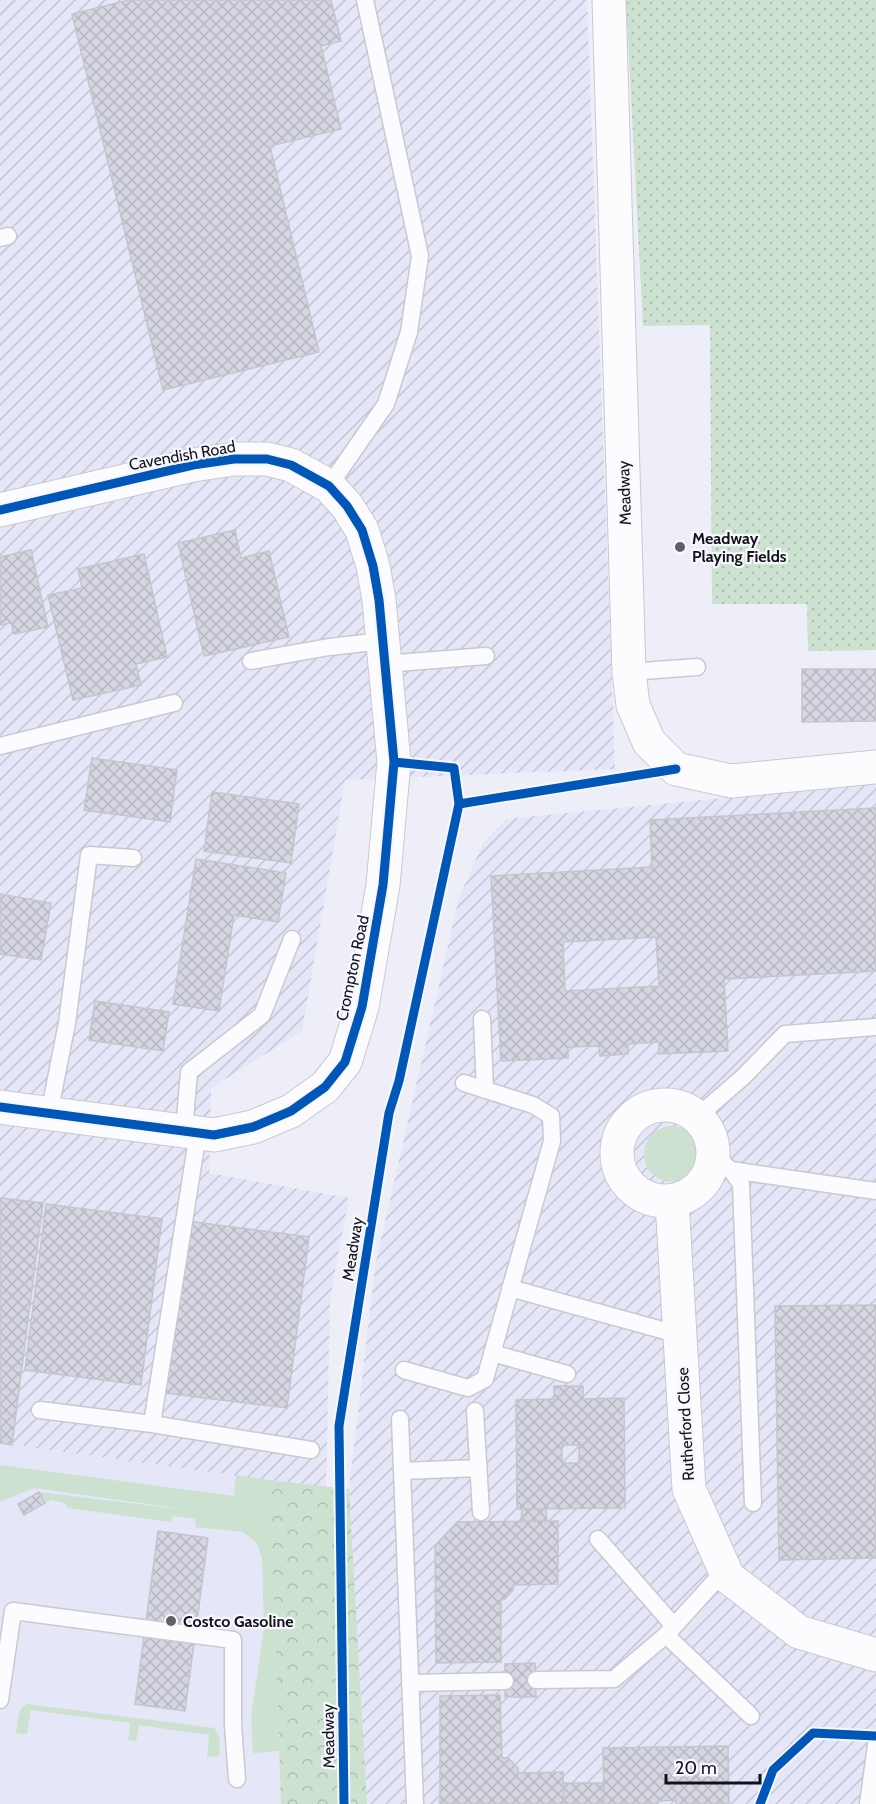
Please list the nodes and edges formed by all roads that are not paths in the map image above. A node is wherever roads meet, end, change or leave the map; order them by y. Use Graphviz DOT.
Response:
graph roads {
  1 [pos="365,0"];
  2 [pos="609,0"];
  3 [pos="329,486"];
  4 [pos="0,510"];
  5 [pos="384,653"];
  6 [pos="486,656"];
  7 [pos="250,661"];
  8 [pos="697,667"];
  9 [pos="629,672"];
  10 [pos="174,703"];
  11 [pos="0,746"];
  12 [pos="394,762"];
  13 [pos="876,767"];
  14 [pos="133,858"];
  15 [pos="292,939"];
  16 [pos="482,1019"];
  17 [pos="876,1027"];
  18 [pos="464,1083"];
  19 [pos="484,1090"];
  20 [pos="0,1107"];
  21 [pos="49,1114"];
  22 [pos="698,1117"];
  23 [pos="191,1132"];
  24 [pos="722,1162"];
  25 [pos="876,1191"];
  26 [pos="672,1201"];
  27 [pos="510,1287"];
  28 [pos="680,1335"];
  29 [pos="492,1353"];
  30 [pos="404,1370"];
  31 [pos="567,1374"];
  32 [pos="40,1410"];
  33 [pos="475,1411"];
  34 [pos="400,1419"];
  35 [pos="152,1424"];
  36 [pos="311,1450"];
  37 [pos="478,1468"];
  38 [pos="402,1472"];
  39 [pos="753,1503"];
  40 [pos="481,1512"];
  41 [pos="598,1539"];
  42 [pos="725,1570"];
  43 [pos="670,1630"];
  44 [pos="876,1655"];
  45 [pos="536,1680"];
  46 [pos="505,1681"];
  47 [pos="410,1683"];
  48 [pos="0,1700"];
  49 [pos="751,1716"];
  50 [pos="876,1745"];
  51 [pos="237,1779"];
  52 [pos="415,1804"];
  53 [pos="870,1804"];
  1 -- 3 [label="lane"];
  2 -- 9 [label="street, Meadway"];
  3 -- 4 [label="street, Cavendish Road"];
  3 -- 5 [label="street, Cavendish Road"];
  5 -- 6 [label="lane"];
  5 -- 7 [label="lane"];
  5 -- 12 [label="street, Cavendish Road"];
  8 -- 9 [label="lane"];
  9 -- 13 [label="street, Meadway"];
  10 -- 11 [label="lane"];
  12 -- 23 [label="street, Crompton Road"];
  14 -- 21 [label="lane"];
  15 -- 23 [label="lane"];
  16 -- 19 [label="lane"];
  17 -- 22 [label="lane"];
  18 -- 19 [label="lane"];
  19 -- 27 [label="lane"];
  20 -- 21 [label="street, Crompton Road"];
  21 -- 23 [label="street, Crompton Road"];
  22 -- 24 [label="street"];
  22 -- 26 [label="street"];
  23 -- 35 [label="lane"];
  24 -- 25 [label="lane"];
  24 -- 26 [label="street"];
  24 -- 39 [label="lane"];
  26 -- 28 [label="street, Rutherford Close"];
  27 -- 28 [label="lane"];
  27 -- 29 [label="lane"];
  28 -- 42 [label="street, Rutherford Close"];
  29 -- 30 [label="lane"];
  29 -- 31 [label="lane"];
  32 -- 35 [label="lane"];
  33 -- 37 [label="lane"];
  34 -- 38 [label="lane"];
  35 -- 36 [label="lane"];
  37 -- 38 [label="lane"];
  37 -- 40 [label="lane"];
  38 -- 47 [label="lane"];
  41 -- 43 [label="lane"];
  42 -- 43 [label="lane"];
  42 -- 44 [label="street, Rutherford Close"];
  43 -- 45 [label="lane"];
  43 -- 49 [label="lane"];
  46 -- 47 [label="lane"];
  47 -- 52 [label="lane"];
  48 -- 51 [label="lane"];
  50 -- 53 [label="lane"];
}
